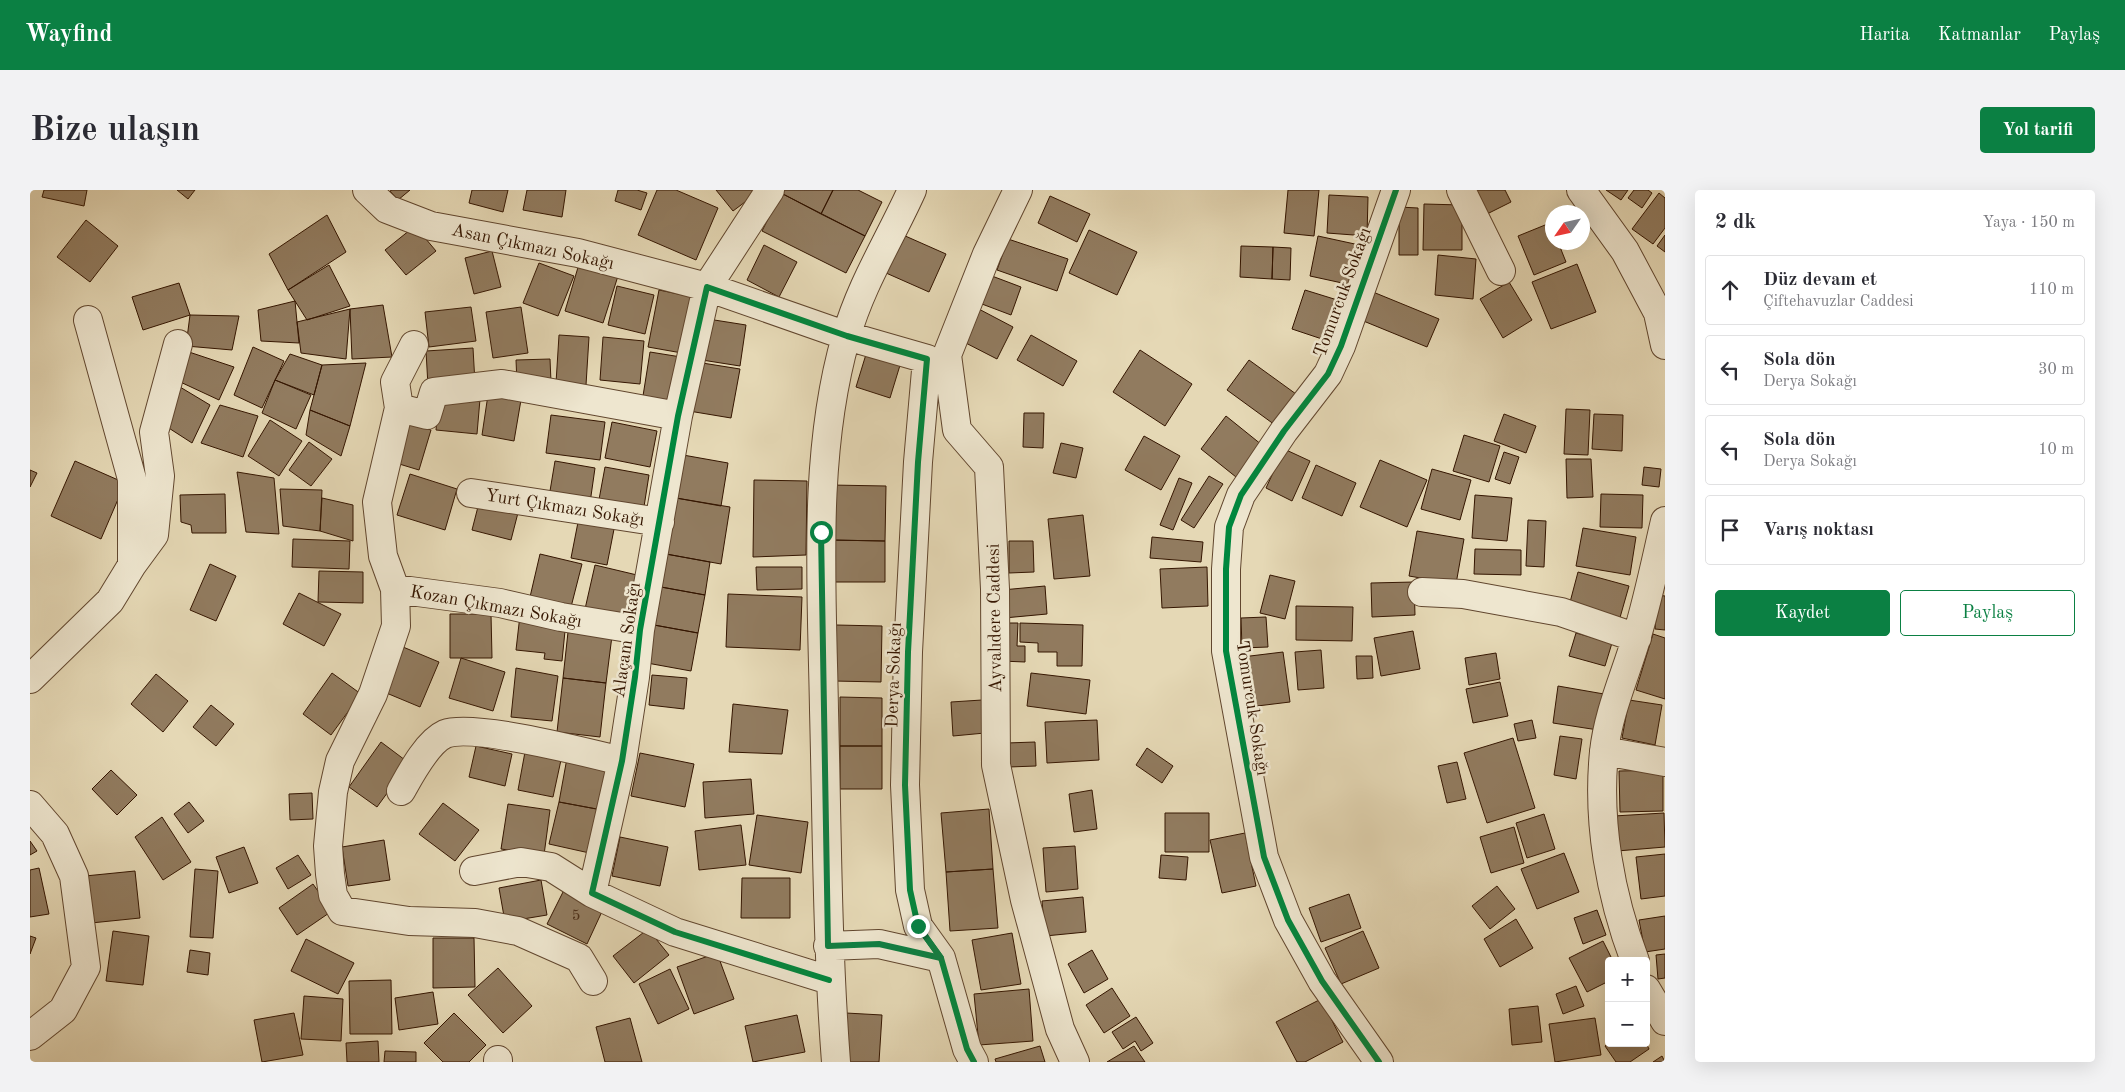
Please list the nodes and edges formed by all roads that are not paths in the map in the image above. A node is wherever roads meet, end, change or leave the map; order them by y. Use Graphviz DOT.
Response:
graph roads {
  1 [pos="367,190"];
  2 [pos="770,190"];
  3 [pos="912,190"];
  4 [pos="1018,190"];
  5 [pos="1396,190"];
  6 [pos="1461,190"];
  7 [pos="1581,190"];
  8 [pos="1500,271"];
  9 [pos="707,287"];
  10 [pos="88,320"];
  11 [pos="846,336"];
  12 [pos="178,344"];
  13 [pos="414,345"];
  14 [pos="1665,345"];
  15 [pos="937,357"];
  16 [pos="399,408"];
  17 [pos="678,416"];
  18 [pos="471,493"];
  19 [pos="1665,521"];
  20 [pos="660,522"];
  21 [pos="132,565"];
  22 [pos="395,589"];
  23 [pos="1422,592"];
  24 [pos="640,630"];
  25 [pos="1637,638"];
  26 [pos="30,679"];
  27 [pos="1604,752"];
  28 [pos="622,761"];
  29 [pos="1665,762"];
  30 [pos="401,791"];
  31 [pos="30,805"];
  32 [pos="474,871"];
  33 [pos="592,892"];
  34 [pos="828,946"];
  35 [pos="1634,957"];
  36 [pos="941,958"];
  37 [pos="829,980"];
  38 [pos="593,981"];
  39 [pos="1650,996"];
  40 [pos="1665,1021"];
  41 [pos="30,1036"];
  42 [pos="836,1062"];
  43 [pos="974,1062"];
  44 [pos="1075,1062"];
  45 [pos="1379,1062"];
  1 -- 9 [label="street, Asan Çıkmazı Sokağı"];
  2 -- 9 [label="street"];
  3 -- 11 [label="street"];
  4 -- 15 [label="street, Ayvalıdere Caddesi"];
  5 -- 45 [label="street, Tomurcuk Sokağı"];
  6 -- 8 [label="street"];
  7 -- 14 [label="street"];
  9 -- 11 [label="street"];
  9 -- 17 [label="street, Alaçam Sokağı"];
  10 -- 21 [label="street"];
  11 -- 15 [label="street"];
  11 -- 34 [label="street"];
  12 -- 21 [label="street"];
  13 -- 16 [label="street, Kozan Çıkmazı Sokağı"];
  15 -- 36 [label="street, Derya Sokağı"];
  15 -- 44 [label="street, Ayvalıdere Caddesi"];
  16 -- 17 [label="street"];
  16 -- 22 [label="street, Kozan Çıkmazı Sokağı"];
  17 -- 20 [label="street, Alaçam Sokağı"];
  18 -- 20 [label="street, Yurt Çıkmazı Sokağı"];
  19 -- 25 [label="street"];
  20 -- 24 [label="street, Alaçam Sokağı"];
  21 -- 26 [label="street"];
  22 -- 24 [label="street, Kozan Çıkmazı Sokağı"];
  22 -- 38 [label="street"];
  23 -- 25 [label="street"];
  24 -- 28 [label="street, Alaçam Sokağı"];
  25 -- 27 [label="street"];
  27 -- 29 [label="street"];
  27 -- 35 [label="street"];
  28 -- 30 [label="street"];
  28 -- 33 [label="street, Alaçam Sokağı"];
  31 -- 41 [label="street"];
  32 -- 33 [label="street"];
  33 -- 37 [label="street"];
  34 -- 36 [label="street"];
  34 -- 37 [label="street"];
  36 -- 43 [label="street, Derya Sokağı"];
  37 -- 42 [label="street"];
  39 -- 40 [label="street"];
}
